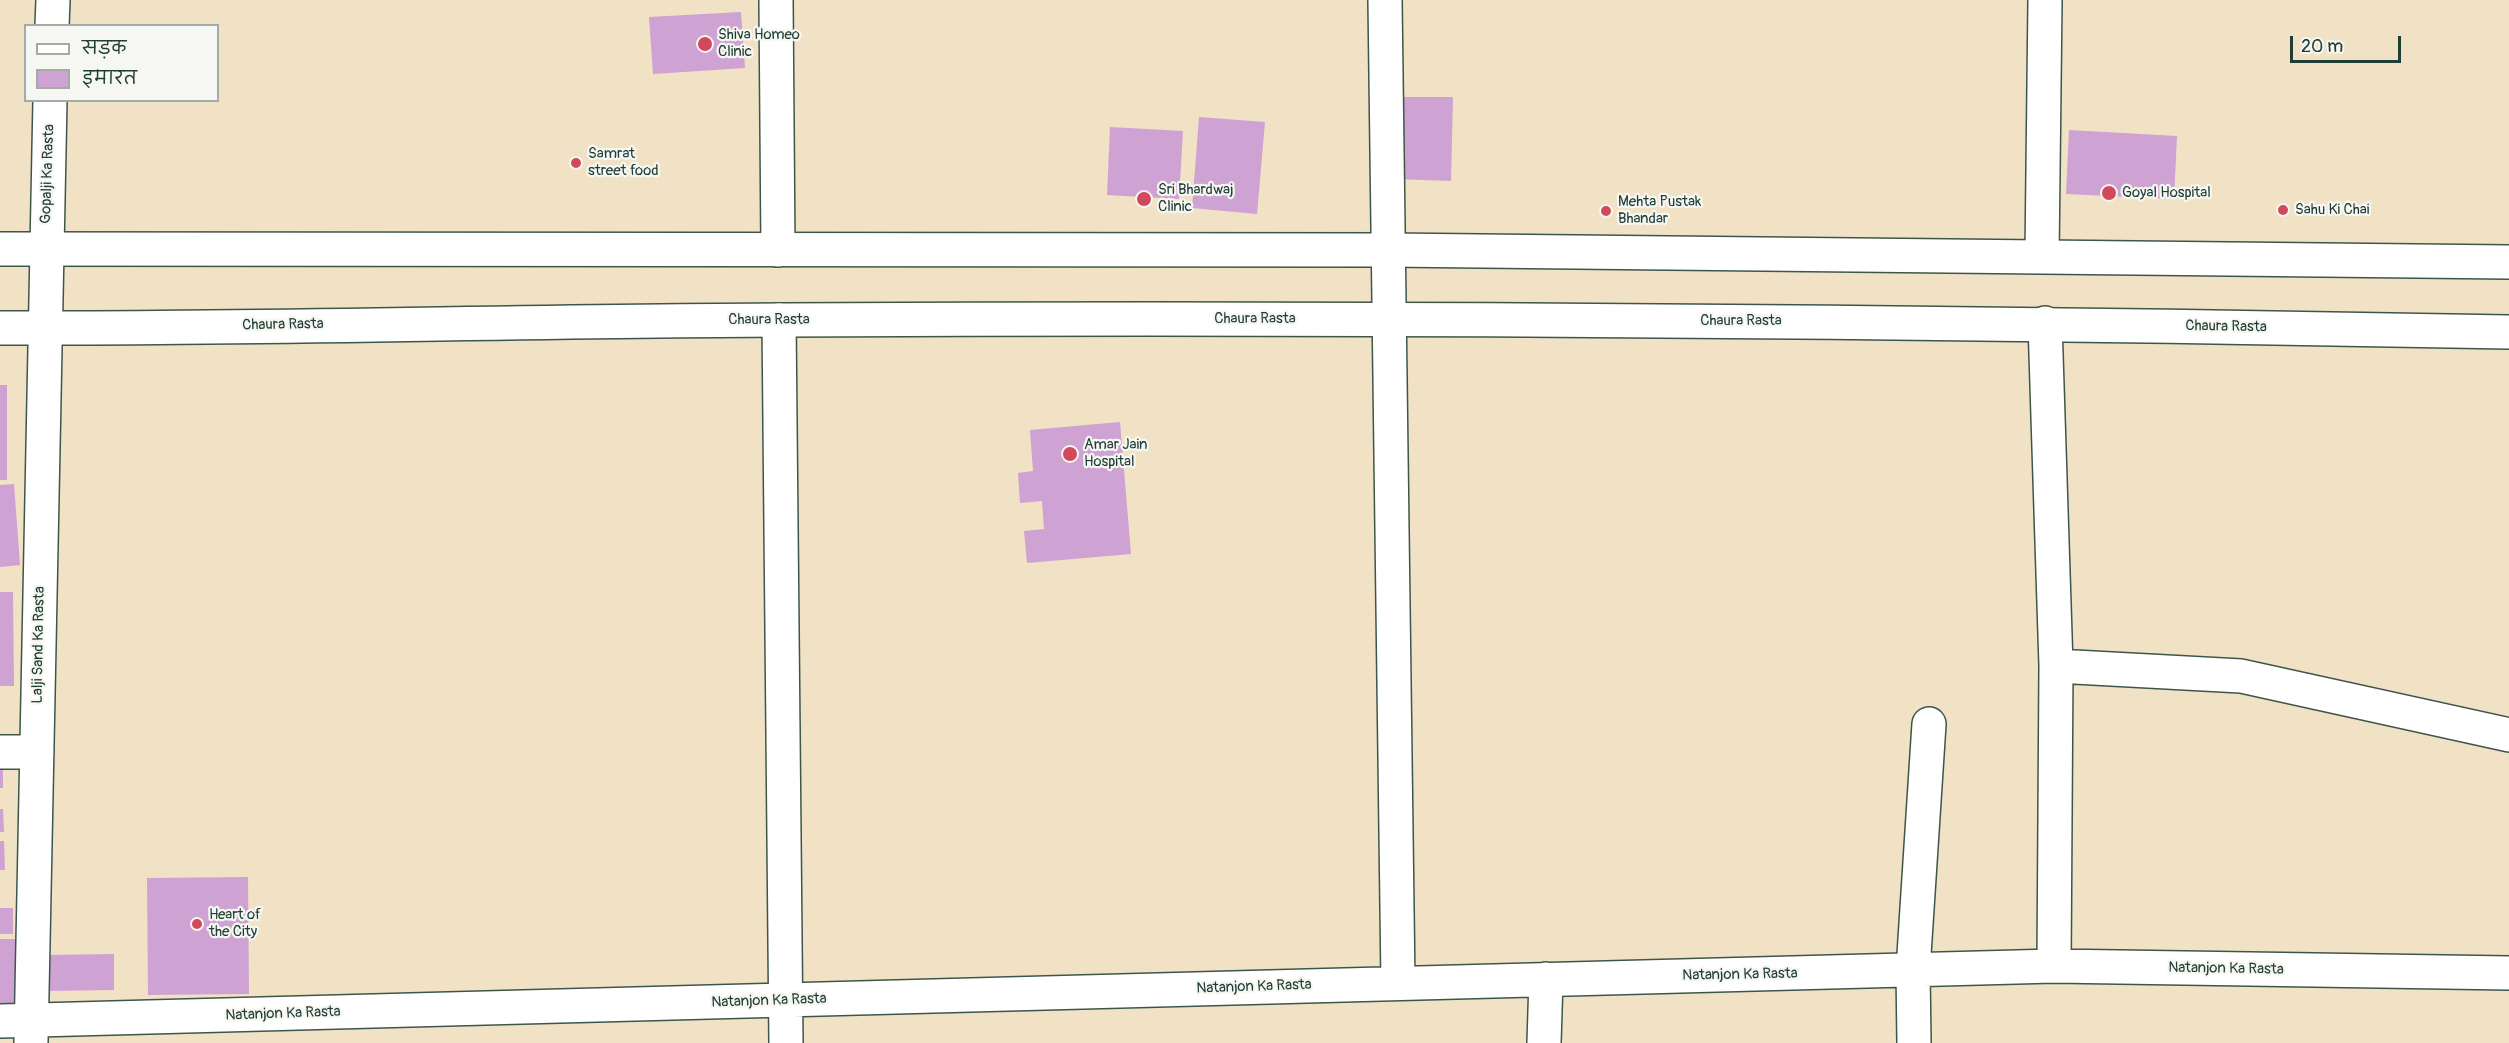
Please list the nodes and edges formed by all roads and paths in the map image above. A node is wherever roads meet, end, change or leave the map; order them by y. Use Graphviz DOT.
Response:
graph roads {
  1 [pos="53,0"];
  2 [pos="776,0"];
  3 [pos="1385,0"];
  4 [pos="2045,0"];
  5 [pos="52,24"];
  6 [pos="50,102"];
  7 [pos="45,248"];
  8 [pos="0,249"];
  9 [pos="778,250"];
  10 [pos="1388,250"];
  11 [pos="2042,256"];
  12 [pos="2509,262"];
  13 [pos="1390,319"];
  14 [pos="779,320"];
  15 [pos="2045,323"];
  16 [pos="0,328"];
  17 [pos="45,328"];
  18 [pos="2509,332"];
  19 [pos="2056,666"];
  20 [pos="1929,724"];
  21 [pos="2509,735"];
  22 [pos="0,752"];
  23 [pos="37,752"];
  24 [pos="2054,966"];
  25 [pos="1913,970"];
  26 [pos="2509,973"];
  27 [pos="1546,980"];
  28 [pos="1398,983"];
  29 [pos="786,1001"];
  30 [pos="21,1028"];
  31 [pos="786,1043"];
  32 [pos="1544,1043"];
  33 [pos="1914,1043"];
  1 -- 5 [label="street"];
  2 -- 9 [label="street"];
  3 -- 10 [label="street"];
  4 -- 11 [label="street"];
  6 -- 7 [label="street, Gopalji Ka Rasta"];
  7 -- 8 [label="street"];
  7 -- 9 [label="street"];
  7 -- 17 [label="street, Lalji Sand Ka Rasta"];
  9 -- 10 [label="street"];
  10 -- 11 [label="street"];
  10 -- 13 [label="street"];
  11 -- 12 [label="street"];
  13 -- 14 [label="street, Chaura Rasta"];
  13 -- 15 [label="street, Chaura Rasta"];
  13 -- 28 [label="street"];
  14 -- 17 [label="street, Chaura Rasta"];
  14 -- 29 [label="street"];
  15 -- 18 [label="street, Chaura Rasta"];
  15 -- 19 [label="street"];
  16 -- 17 [label="street, Chaura Rasta"];
  17 -- 23 [label="street, Lalji Sand Ka Rasta"];
  19 -- 21 [label="street"];
  19 -- 24 [label="street"];
  20 -- 25 [label="street"];
  22 -- 23 [label="street"];
  23 -- 30 [label="street, Lalji Sand Ka Rasta"];
  24 -- 25 [label="street, Natanjon Ka Rasta"];
  24 -- 26 [label="street, Natanjon Ka Rasta"];
  25 -- 27 [label="street, Natanjon Ka Rasta"];
  25 -- 33 [label="street"];
  27 -- 28 [label="street, Natanjon Ka Rasta"];
  27 -- 32 [label="street"];
  28 -- 29 [label="street, Natanjon Ka Rasta"];
  29 -- 30 [label="street, Natanjon Ka Rasta"];
  29 -- 31 [label="street"];
}
